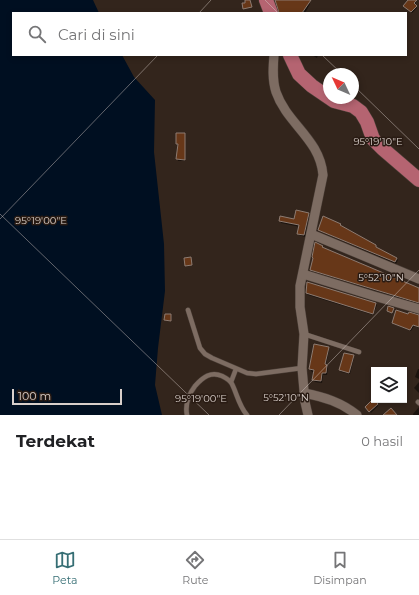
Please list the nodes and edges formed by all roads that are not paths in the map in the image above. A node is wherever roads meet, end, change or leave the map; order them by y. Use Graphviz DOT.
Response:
graph roads {
  1 [pos="266,0"];
  2 [pos="271,12"];
  3 [pos="274,56"];
  4 [pos="290,56"];
  5 [pos="419,180"];
  6 [pos="311,234"];
  7 [pos="303,274"];
  8 [pos="419,279"];
  9 [pos="419,309"];
  10 [pos="188,310"];
  11 [pos="304,334"];
  12 [pos="359,352"];
  13 [pos="302,368"];
  14 [pos="236,369"];
  15 [pos="231,382"];
  16 [pos="304,393"];
  17 [pos="187,413"];
  18 [pos="193,415"];
  19 [pos="247,415"];
  20 [pos="308,415"];
  21 [pos="357,415"];
  1 -- 2 [label="highway"];
  3 -- 6 [label="street"];
  4 -- 5 [label="highway"];
  6 -- 7 [label="street"];
  6 -- 8 [label="street"];
  7 -- 9 [label="street"];
  7 -- 11 [label="street"];
  10 -- 14 [label="lane"];
  11 -- 12 [label="lane"];
  11 -- 13 [label="street"];
  13 -- 14 [label="lane"];
  13 -- 16 [label="street"];
  14 -- 15 [label="lane"];
  15 -- 17 [label="lane"];
  15 -- 19 [label="lane"];
  16 -- 20 [label="street"];
  16 -- 21 [label="street"];
  17 -- 18 [label="lane"];
}
